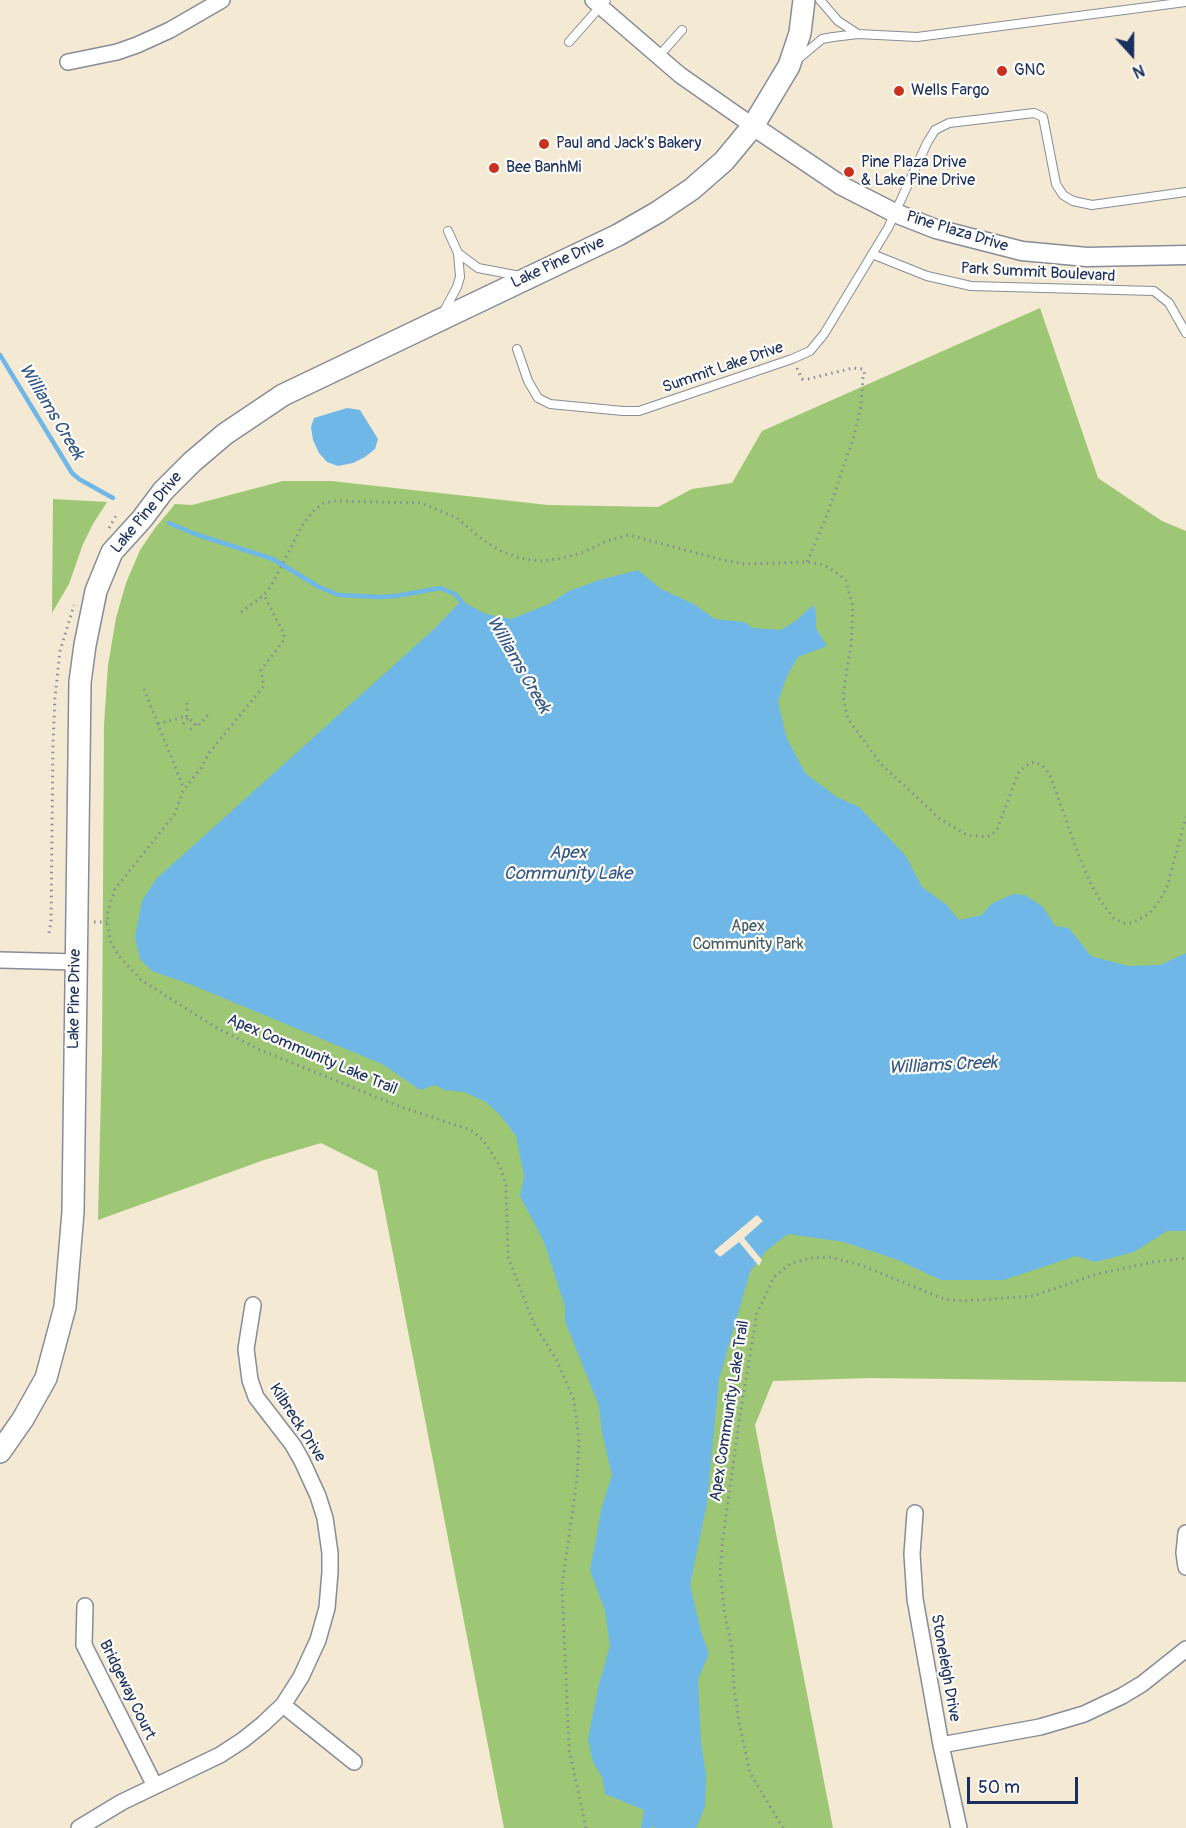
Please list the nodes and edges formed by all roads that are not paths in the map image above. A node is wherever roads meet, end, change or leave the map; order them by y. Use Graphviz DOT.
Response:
graph roads {
  1 [pos="222,0"];
  2 [pos="804,0"];
  3 [pos="820,0"];
  4 [pos="600,2"];
  5 [pos="1186,2"];
  6 [pos="682,30"];
  7 [pos="858,34"];
  8 [pos="569,42"];
  9 [pos="658,57"];
  10 [pos="68,62"];
  11 [pos="789,66"];
  12 [pos="753,126"];
  13 [pos="1186,192"];
  14 [pos="895,213"];
  15 [pos="448,231"];
  16 [pos="458,252"];
  17 [pos="872,254"];
  18 [pos="1186,255"];
  19 [pos="527,277"];
  20 [pos="439,320"];
  21 [pos="1186,333"];
  22 [pos="517,349"];
  23 [pos="0,960"];
  24 [pos="76,962"];
  25 [pos="253,1305"];
  26 [pos="0,1452"];
  27 [pos="915,1513"];
  28 [pos="1186,1533"];
  29 [pos="1186,1567"];
  30 [pos="85,1606"];
  31 [pos="1186,1649"];
  32 [pos="283,1705"];
  33 [pos="941,1745"];
  34 [pos="354,1762"];
  35 [pos="155,1786"];
  36 [pos="79,1828"];
  37 [pos="959,1828"];
  1 -- 10 [label="street"];
  2 -- 11 [label="main road, Lake Pine Drive"];
  3 -- 7 [label="lane"];
  4 -- 8 [label="lane"];
  4 -- 9 [label="street"];
  5 -- 7 [label="lane"];
  6 -- 9 [label="lane"];
  7 -- 11 [label="lane"];
  9 -- 12 [label="street"];
  11 -- 12 [label="main road, Lake Pine Drive"];
  12 -- 14 [label="street, Pine Plaza Drive"];
  12 -- 19 [label="main road, Lake Pine Drive"];
  13 -- 14 [label="lane, Summit Lake Drive"];
  14 -- 17 [label="lane, Summit Lake Drive"];
  14 -- 18 [label="street, Pine Plaza Drive"];
  15 -- 16 [label="lane"];
  16 -- 19 [label="lane"];
  16 -- 20 [label="lane"];
  17 -- 21 [label="lane, Park Summit Boulevard"];
  17 -- 22 [label="lane, Summit Lake Drive"];
  19 -- 20 [label="main road, Lake Pine Drive"];
  20 -- 24 [label="main road, Lake Pine Drive"];
  23 -- 24 [label="street"];
  24 -- 26 [label="main road, Lake Pine Drive"];
  25 -- 32 [label="street, Kilbreck Drive"];
  27 -- 33 [label="street, Stoneleigh Drive"];
  28 -- 29 [label="street"];
  30 -- 35 [label="street, Bridgeway Court"];
  31 -- 33 [label="street"];
  32 -- 34 [label="street"];
  32 -- 35 [label="street, Kilbreck Drive"];
  33 -- 37 [label="street, Stoneleigh Drive"];
  35 -- 36 [label="street, Kilbreck Drive"];
}
